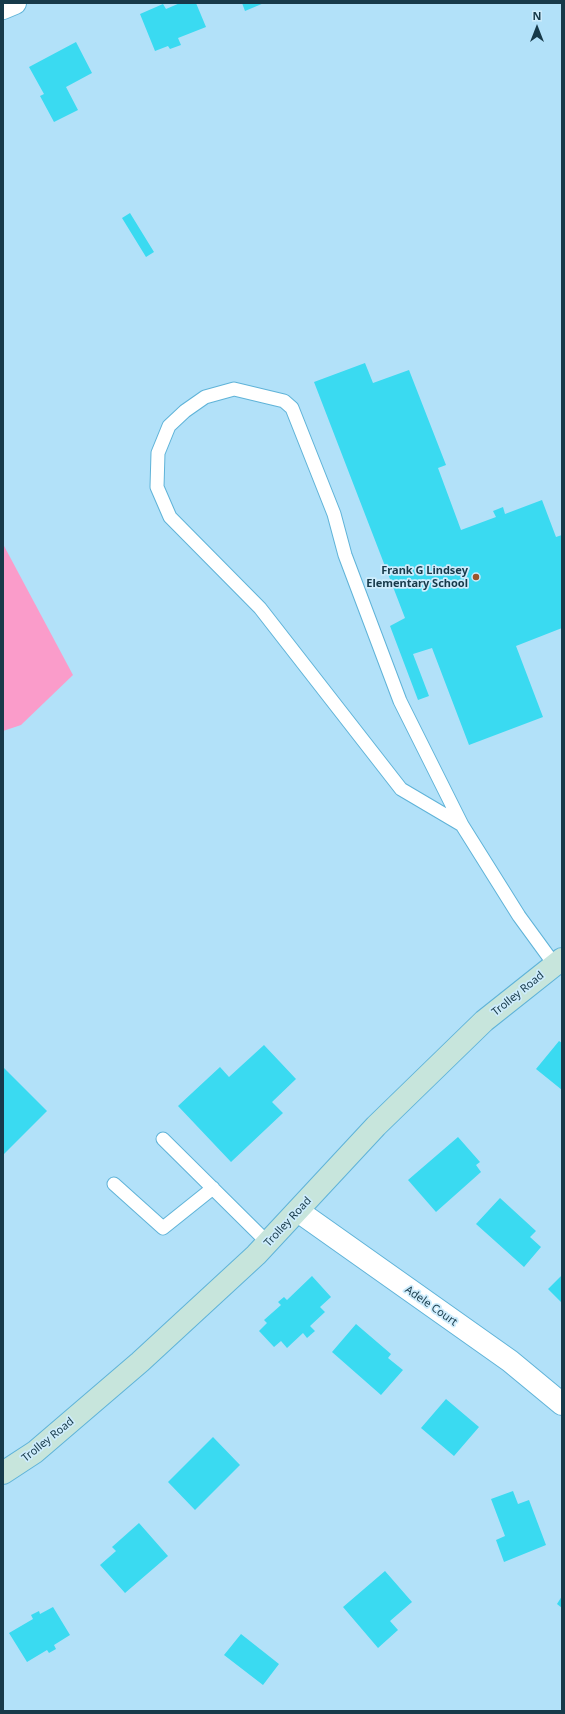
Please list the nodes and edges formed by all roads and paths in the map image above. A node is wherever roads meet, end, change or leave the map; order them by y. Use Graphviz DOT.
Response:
graph roads {
  1 [pos="15,3"];
  2 [pos="3,8"];
  3 [pos="462,825"];
  4 [pos="559,966"];
  5 [pos="163,1139"];
  6 [pos="114,1184"];
  7 [pos="213,1188"];
  8 [pos="298,1211"];
  9 [pos="268,1243"];
  10 [pos="562,1404"];
  11 [pos="3,1473"];
  1 -- 2 [label="street"];
  3 -- 3 [label="lane"];
  3 -- 4 [label="lane"];
  4 -- 8 [label="street, Trolley Road"];
  5 -- 7 [label="lane"];
  6 -- 7 [label="lane"];
  7 -- 9 [label="lane"];
  8 -- 9 [label="street, Trolley Road"];
  8 -- 10 [label="street, Adele Court"];
  9 -- 11 [label="street, Trolley Road"];
}
